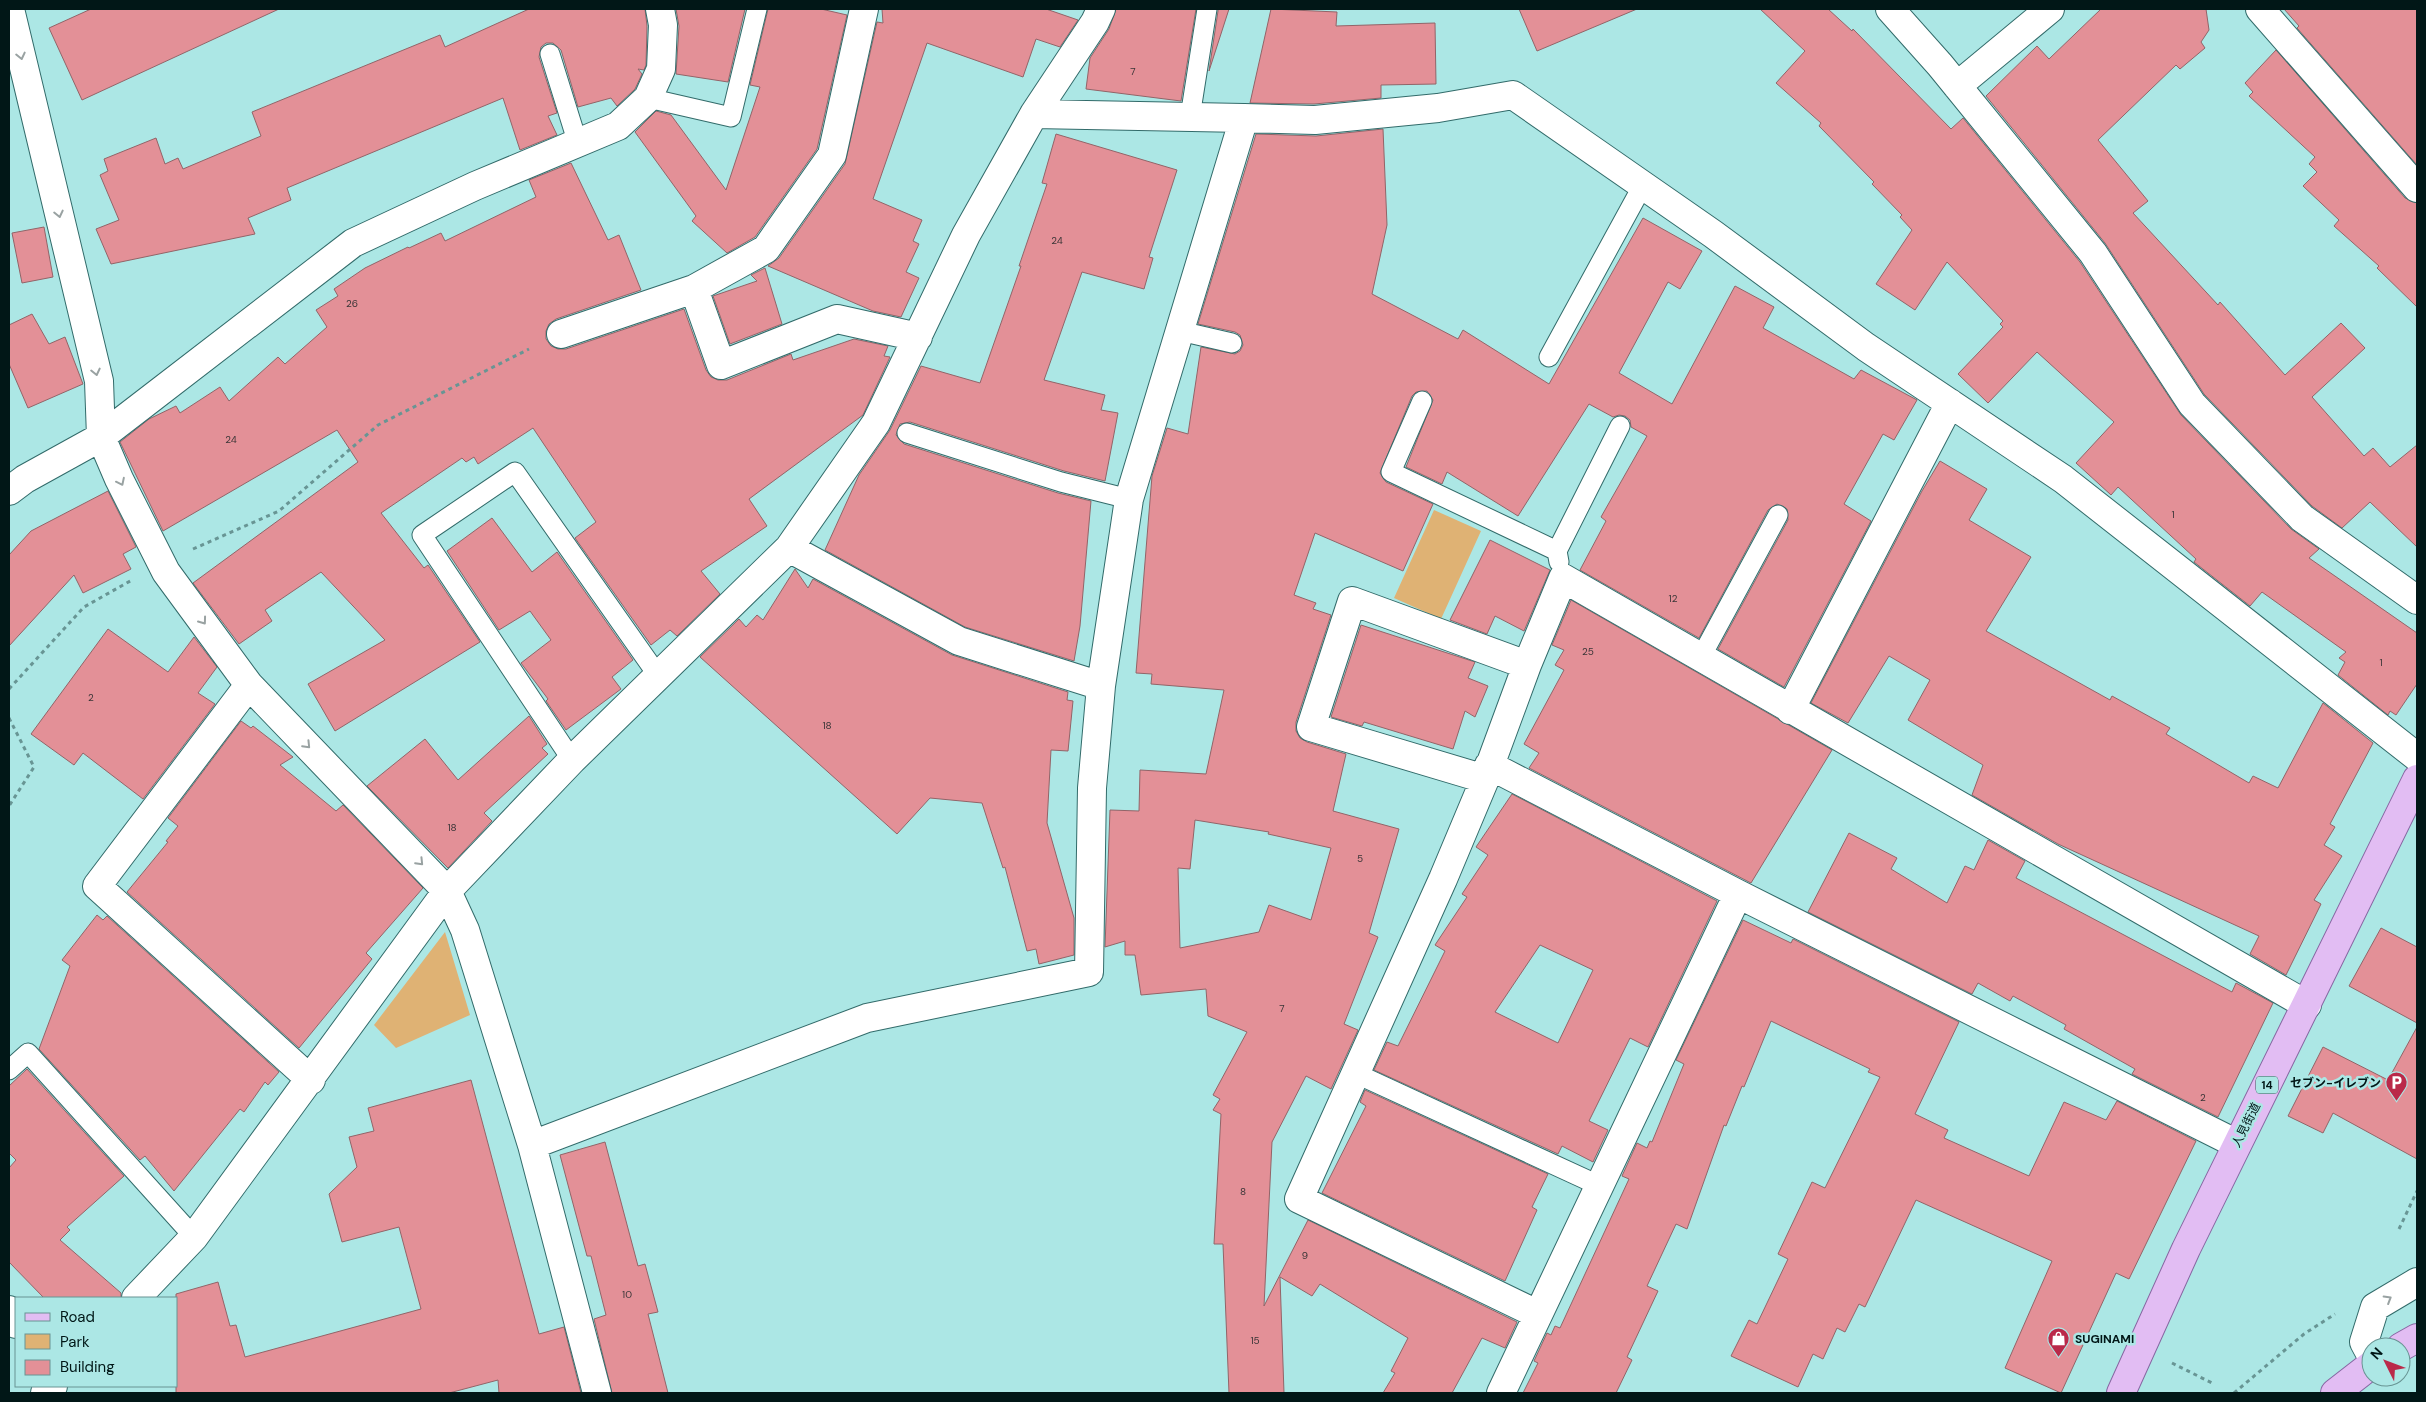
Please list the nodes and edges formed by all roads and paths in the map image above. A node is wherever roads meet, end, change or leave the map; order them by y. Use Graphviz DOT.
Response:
graph roads {
  1 [pos="10,9"];
  2 [pos="660,9"];
  3 [pos="756,9"];
  4 [pos="864,9"];
  5 [pos="1101,9"];
  6 [pos="1207,9"];
  7 [pos="1890,9"];
  8 [pos="2050,9"];
  9 [pos="2260,9"];
  10 [pos="550,54"];
  11 [pos="1957,86"];
  12 [pos="648,98"];
  13 [pos="1034,114"];
  14 [pos="1190,117"];
  15 [pos="1244,118"];
  16 [pos="578,144"];
  17 [pos="1643,185"];
  18 [pos="2417,188"];
  19 [pos="694,289"];
  20 [pos="1180,331"];
  21 [pos="561,334"];
  22 [pos="918,337"];
  23 [pos="1232,342"];
  24 [pos="1549,357"];
  25 [pos="1422,401"];
  26 [pos="1950,403"];
  27 [pos="1620,426"];
  28 [pos="907,433"];
  29 [pos="101,437"];
  30 [pos="9,491"];
  31 [pos="1128,499"];
  32 [pos="1778,514"];
  33 [pos="789,548"];
  34 [pos="1557,551"];
  35 [pos="162,563"];
  36 [pos="1563,578"];
  37 [pos="2417,600"];
  38 [pos="1701,657"];
  39 [pos="1527,665"];
  40 [pos="659,677"];
  41 [pos="249,685"];
  42 [pos="1100,686"];
  43 [pos="9,689"];
  44 [pos="1790,710"];
  45 [pos="9,718"];
  46 [pos="2417,757"];
  47 [pos="572,760"];
  48 [pos="1487,772"];
  49 [pos="2417,779"];
  50 [pos="9,806"];
  51 [pos="448,891"];
  52 [pos="1738,894"];
  53 [pos="2307,1005"];
  54 [pos="9,1070"];
  55 [pos="1357,1074"];
  56 [pos="311,1080"];
  57 [pos="2237,1144"];
  58 [pos="532,1145"];
  59 [pos="1598,1184"];
  60 [pos="2417,1192"];
  61 [pos="2399,1229"];
  62 [pos="194,1237"];
  63 [pos="2417,1282"];
  64 [pos="137,1297"];
  65 [pos="9,1310"];
  66 [pos="2336,1313"];
  67 [pos="1538,1314"];
  68 [pos="15,1322"];
  69 [pos="2366,1337"];
  70 [pos="2140,1348"];
  71 [pos="2361,1373"];
  72 [pos="2214,1384"];
  73 [pos="597,1393"];
  74 [pos="1501,1393"];
  75 [pos="2121,1393"];
  76 [pos="2234,1393"];
  77 [pos="2335,1393"];
  1 -- 29 [label="street, one-way"];
  2 -- 12 [label="street"];
  3 -- 12 [label="lane"];
  4 -- 19 [label="street"];
  5 -- 13 [label="street"];
  6 -- 14 [label="lane"];
  7 -- 11 [label="street"];
  8 -- 11 [label="street"];
  9 -- 18 [label="street"];
  10 -- 16 [label="lane"];
  11 -- 37 [label="street"];
  12 -- 16 [label="street"];
  13 -- 14 [label="street"];
  13 -- 22 [label="street"];
  14 -- 15 [label="street"];
  15 -- 17 [label="street"];
  15 -- 20 [label="street"];
  16 -- 29 [label="street"];
  17 -- 24 [label="lane"];
  17 -- 26 [label="street"];
  19 -- 21 [label="street"];
  19 -- 22 [label="street"];
  20 -- 23 [label="lane"];
  20 -- 31 [label="street"];
  21 -- 35 [label="path"];
  22 -- 33 [label="street"];
  25 -- 34 [label="lane"];
  26 -- 44 [label="street"];
  26 -- 46 [label="street"];
  27 -- 34 [label="lane"];
  28 -- 31 [label="lane"];
  29 -- 30 [label="street"];
  29 -- 35 [label="street, one-way"];
  31 -- 42 [label="street"];
  32 -- 38 [label="lane"];
  33 -- 40 [label="street"];
  33 -- 42 [label="street"];
  34 -- 36 [label="lane"];
  35 -- 41 [label="street, one-way"];
  35 -- 43 [label="path"];
  36 -- 38 [label="street"];
  36 -- 39 [label="street"];
  38 -- 44 [label="street"];
  39 -- 48 [label="street"];
  39 -- 48 [label="street"];
  40 -- 47 [label="street"];
  40 -- 47 [label="lane"];
  41 -- 51 [label="street, one-way"];
  41 -- 56 [label="street"];
  42 -- 58 [label="street"];
  44 -- 53 [label="street"];
  45 -- 50 [label="path"];
  47 -- 51 [label="street"];
  48 -- 52 [label="street"];
  48 -- 55 [label="street"];
  49 -- 53 [label="main road, 人見街道 / 14"];
  51 -- 56 [label="street"];
  51 -- 58 [label="street"];
  52 -- 57 [label="street"];
  52 -- 59 [label="street"];
  53 -- 57 [label="main road, 人見街道 / 14"];
  54 -- 62 [label="lane"];
  55 -- 59 [label="lane"];
  55 -- 67 [label="street"];
  56 -- 62 [label="street"];
  57 -- 70 [label="main road, 人見街道 / 14"];
  58 -- 73 [label="street"];
  59 -- 67 [label="street"];
  60 -- 61 [label="path"];
  62 -- 64 [label="street"];
  69 -- 63 [label="street, one-way"];
  65 -- 68 [label="street"];
  66 -- 76 [label="path"];
  67 -- 74 [label="street"];
  70 -- 72 [label="path"];
  70 -- 75 [label="main road, 人見街道 / 14"];
  71 -- 77 [label="main road"];
}
